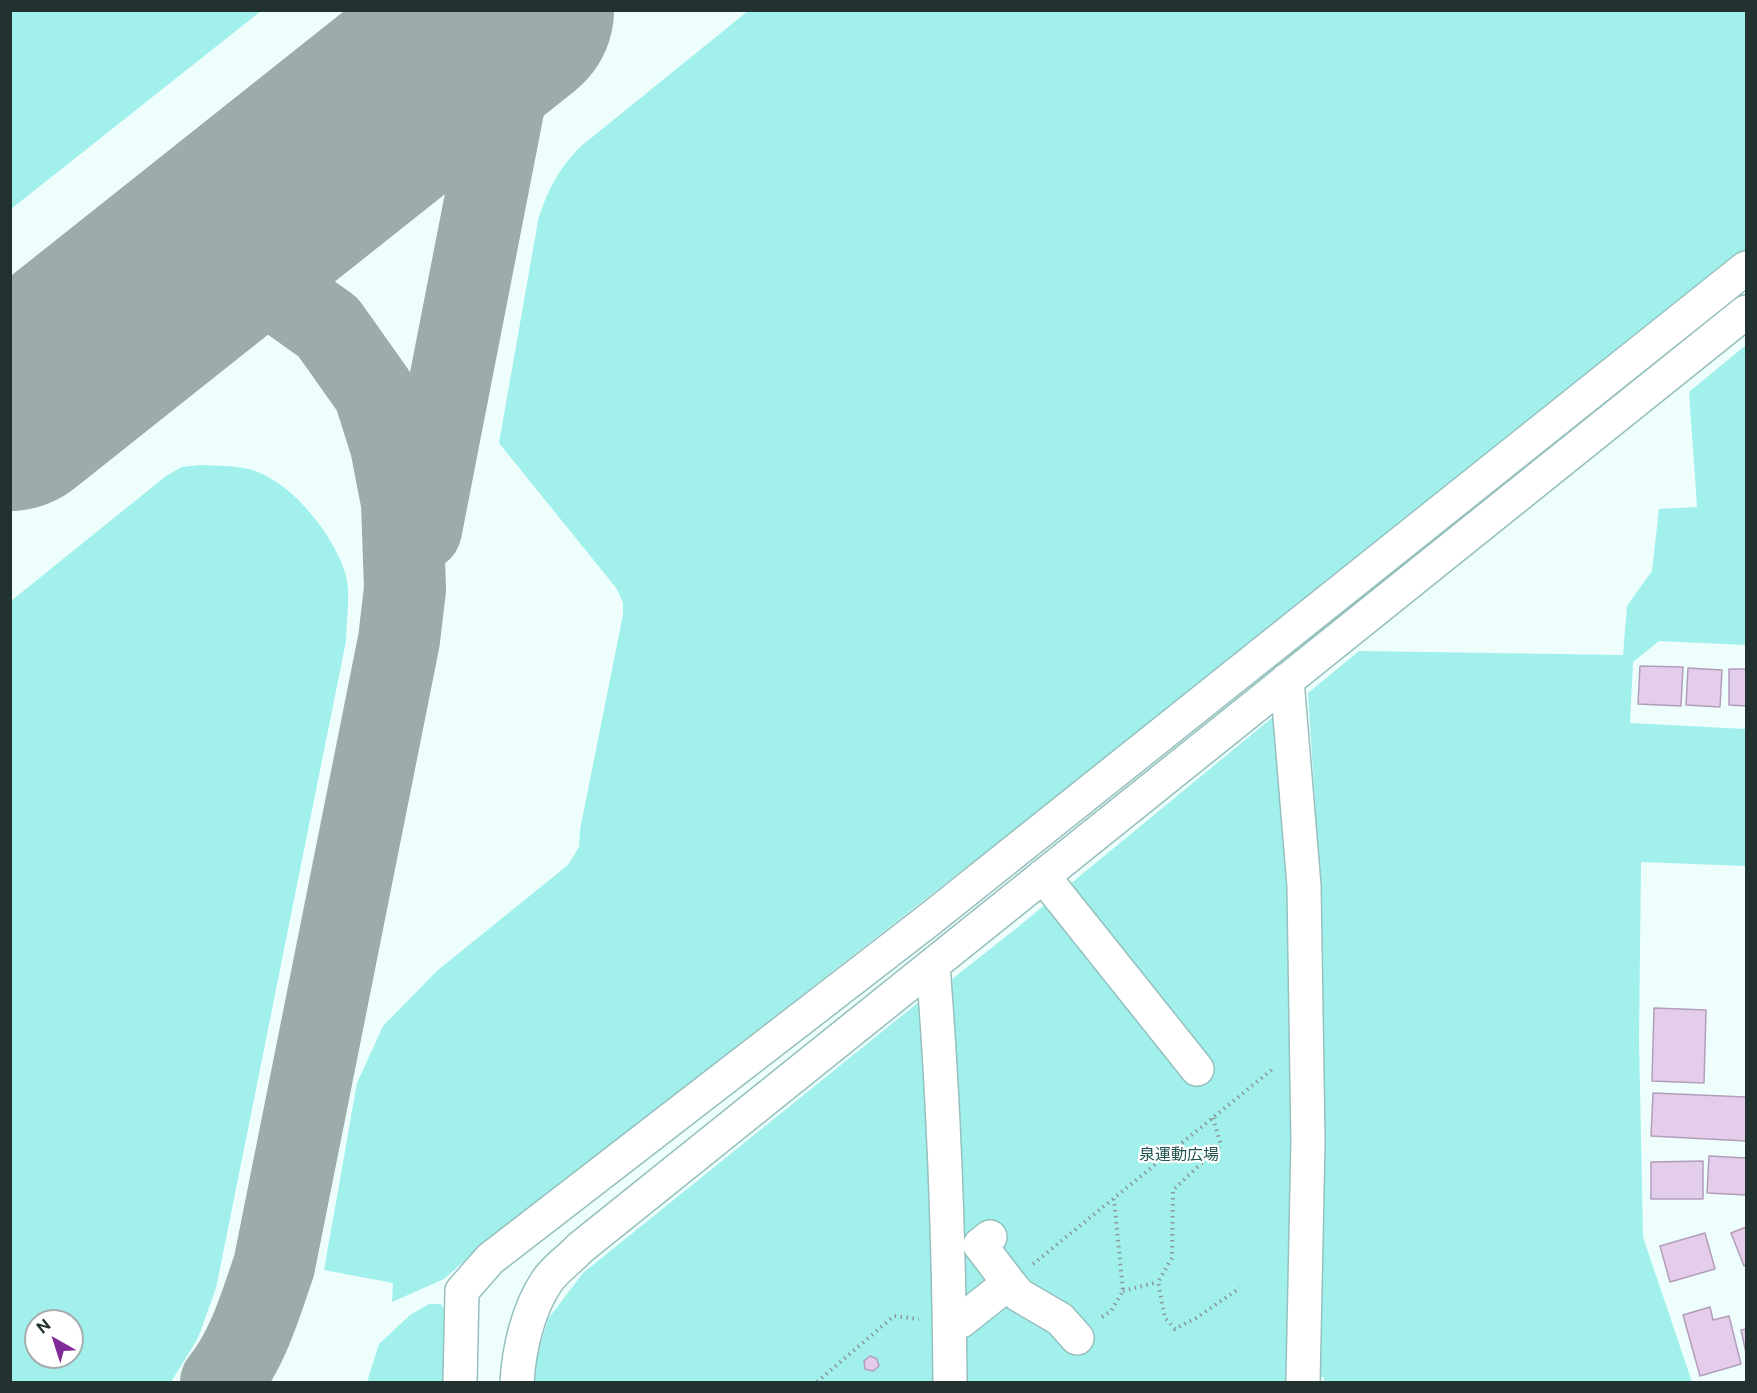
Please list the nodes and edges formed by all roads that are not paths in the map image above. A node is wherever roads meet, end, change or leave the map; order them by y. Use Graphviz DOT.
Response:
graph roads {
  1 [pos="1746,268"];
  2 [pos="1746,312"];
  3 [pos="1287,680"];
  4 [pos="1043,876"];
  5 [pos="933,965"];
  6 [pos="1197,1069"];
  7 [pos="990,1237"];
  8 [pos="1017,1277"];
  9 [pos="950,1321"];
  10 [pos="1074,1335"];
  11 [pos="460,1383"];
  12 [pos="517,1383"];
  13 [pos="950,1383"];
  14 [pos="1303,1383"];
  1 -- 11 [label="street"];
  2 -- 3 [label="street"];
  3 -- 4 [label="street"];
  3 -- 14 [label="street"];
  4 -- 5 [label="street"];
  4 -- 6 [label="street"];
  5 -- 9 [label="street"];
  5 -- 12 [label="street"];
  7 -- 8 [label="street"];
  8 -- 9 [label="street"];
  8 -- 10 [label="street"];
  9 -- 13 [label="street"];
}
